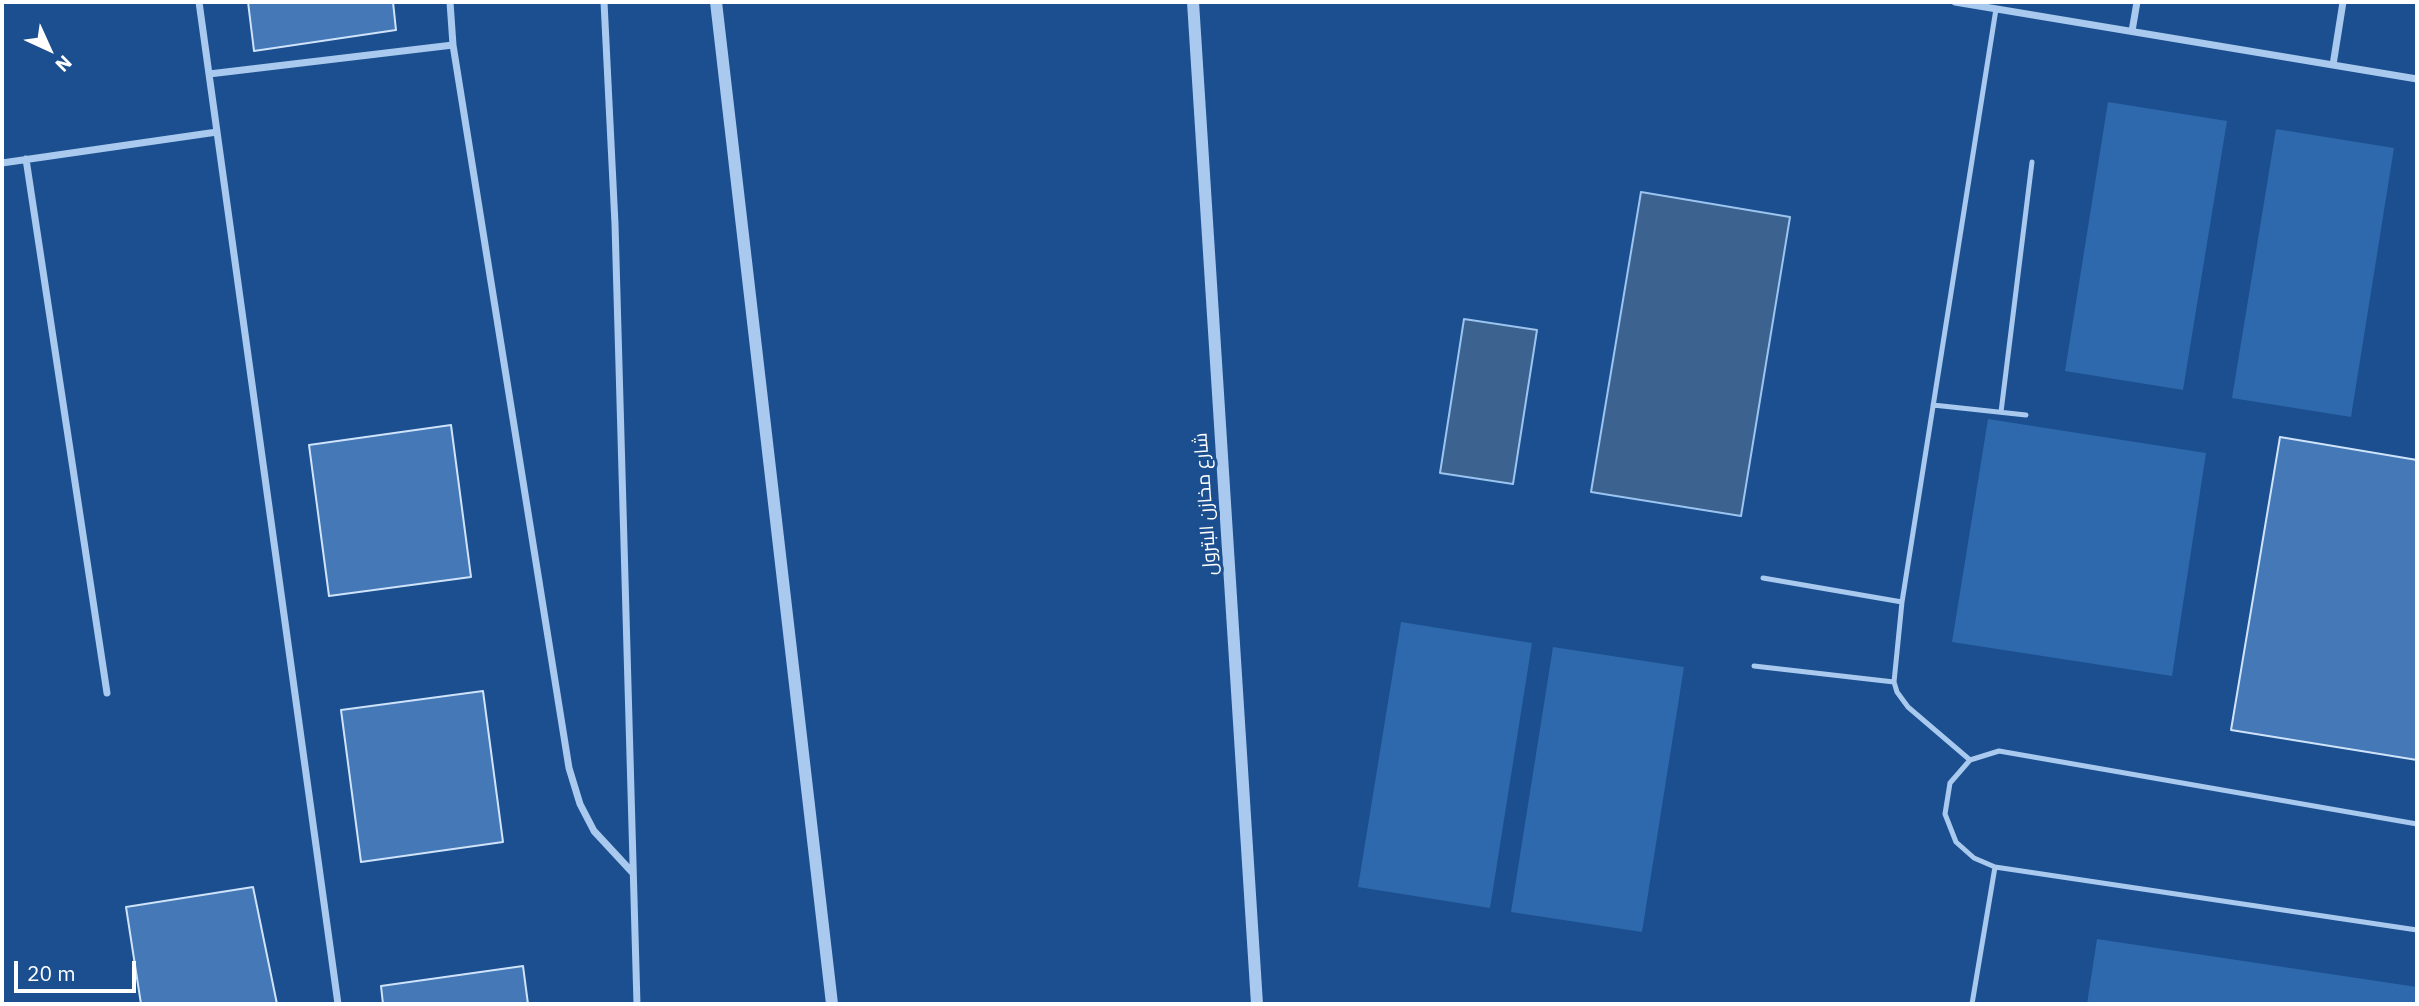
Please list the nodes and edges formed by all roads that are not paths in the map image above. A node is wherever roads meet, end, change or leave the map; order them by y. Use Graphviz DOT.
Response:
graph roads {
  1 [pos="199,2"];
  2 [pos="450,2"];
  3 [pos="604,2"];
  4 [pos="716,2"];
  5 [pos="1193,2"];
  6 [pos="1955,2"];
  7 [pos="2137,2"];
  8 [pos="2343,2"];
  9 [pos="1996,9"];
  10 [pos="2132,31"];
  11 [pos="453,45"];
  12 [pos="2333,65"];
  13 [pos="209,74"];
  14 [pos="2417,79"];
  15 [pos="217,132"];
  16 [pos="26,159"];
  17 [pos="2032,162"];
  18 [pos="2,163"];
  19 [pos="1933,405"];
  20 [pos="2001,412"];
  21 [pos="2026,415"];
  22 [pos="1763,578"];
  23 [pos="1902,602"];
  24 [pos="1754,666"];
  25 [pos="1894,682"];
  26 [pos="107,694"];
  27 [pos="1970,760"];
  28 [pos="2417,824"];
  29 [pos="1995,867"];
  30 [pos="632,872"];
  31 [pos="2417,930"];
  32 [pos="338,1004"];
  33 [pos="637,1004"];
  34 [pos="832,1004"];
  35 [pos="1257,1004"];
  36 [pos="1972,1004"];
  1 -- 13 [label="street"];
  2 -- 11 [label="street"];
  3 -- 30 [label="street"];
  4 -- 34 [label="street"];
  5 -- 35 [label="street, شارع مخازن البترول"];
  6 -- 9 [label="street"];
  7 -- 10 [label="street"];
  8 -- 12 [label="street"];
  9 -- 10 [label="street"];
  9 -- 19 [label="lane"];
  10 -- 12 [label="street"];
  11 -- 13 [label="street"];
  11 -- 30 [label="street"];
  12 -- 14 [label="street"];
  13 -- 15 [label="street"];
  15 -- 16 [label="street"];
  15 -- 32 [label="street"];
  16 -- 18 [label="street"];
  16 -- 26 [label="street"];
  17 -- 20 [label="lane"];
  19 -- 20 [label="lane"];
  19 -- 23 [label="lane"];
  20 -- 21 [label="lane"];
  22 -- 23 [label="lane"];
  23 -- 25 [label="lane"];
  24 -- 25 [label="lane"];
  25 -- 27 [label="lane"];
  27 -- 28 [label="lane"];
  27 -- 29 [label="lane"];
  29 -- 31 [label="lane"];
  29 -- 36 [label="lane"];
  30 -- 33 [label="street"];
}
